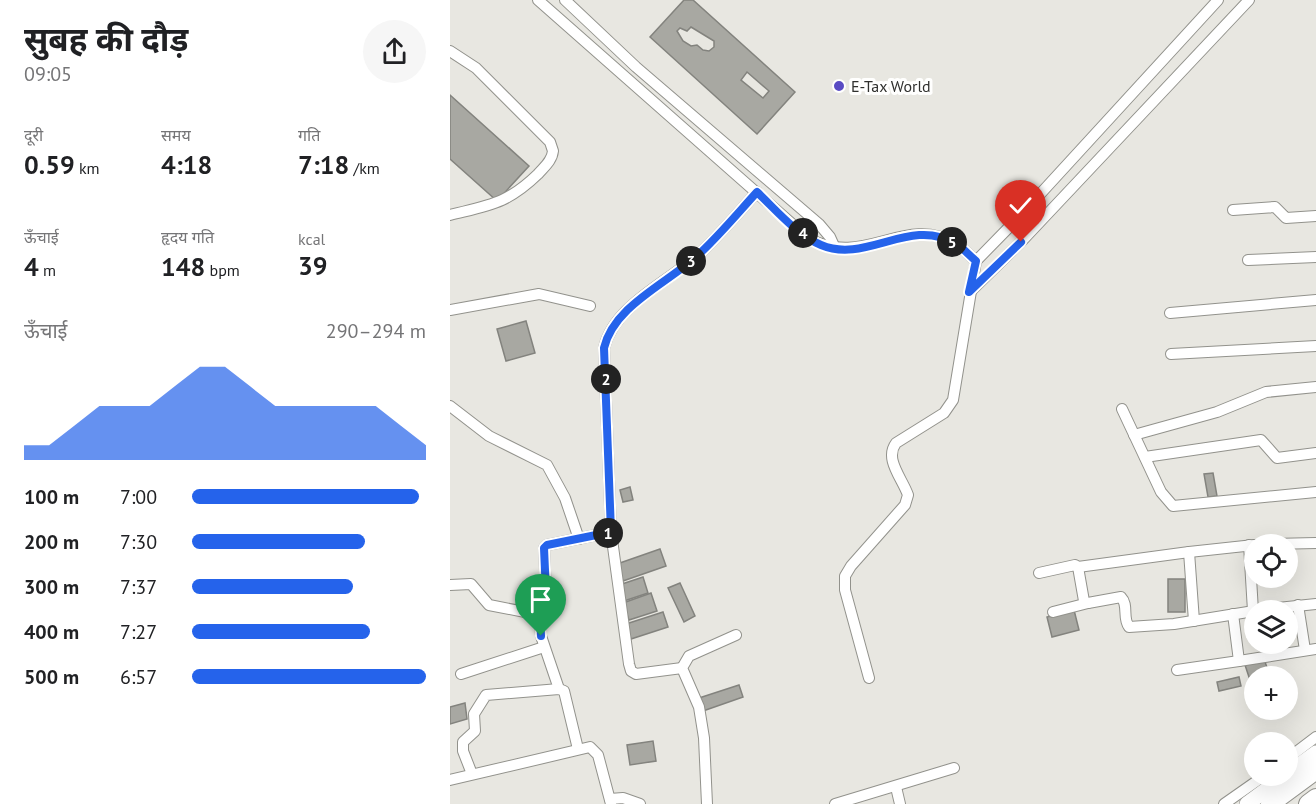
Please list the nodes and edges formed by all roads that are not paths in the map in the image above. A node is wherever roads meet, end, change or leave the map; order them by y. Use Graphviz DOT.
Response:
graph roads {
  1 [pos="538,0"];
  2 [pos="565,0"];
  3 [pos="1218,0"];
  4 [pos="1250,0"];
  5 [pos="450,51"];
  6 [pos="756,172"];
  7 [pos="746,183"];
  8 [pos="757,192"];
  9 [pos="1233,210"];
  10 [pos="450,215"];
  11 [pos="1316,216"];
  12 [pos="835,248"];
  13 [pos="1316,257"];
  14 [pos="1248,260"];
  15 [pos="976,261"];
  16 [pos="969,292"];
  17 [pos="1316,300"];
  18 [pos="590,306"];
  19 [pos="450,310"];
  20 [pos="1170,313"];
  21 [pos="1316,345"];
  22 [pos="1171,354"];
  23 [pos="1316,387"];
  24 [pos="450,406"];
  25 [pos="1122,409"];
  26 [pos="1134,435"];
  27 [pos="1316,453"];
  28 [pos="1145,457"];
  29 [pos="1316,492"];
  30 [pos="611,532"];
  31 [pos="579,539"];
  32 [pos="1298,543"];
  33 [pos="1316,543"];
  34 [pos="1244,546"];
  35 [pos="1189,552"];
  36 [pos="1078,567"];
  37 [pos="1039,573"];
  38 [pos="450,585"];
  39 [pos="1088,603"];
  40 [pos="1316,604"];
  41 [pos="1298,605"];
  42 [pos="1053,612"];
  43 [pos="1244,612"];
  44 [pos="1233,614"];
  45 [pos="540,615"];
  46 [pos="1194,621"];
  47 [pos="736,635"];
  48 [pos="544,647"];
  49 [pos="1310,650"];
  50 [pos="1239,661"];
  51 [pos="682,668"];
  52 [pos="1178,670"];
  53 [pos="461,674"];
  54 [pos="869,678"];
  55 [pos="560,689"];
  56 [pos="1316,737"];
  57 [pos="578,749"];
  58 [pos="1298,751"];
  59 [pos="1316,753"];
  60 [pos="1298,766"];
  61 [pos="954,768"];
  62 [pos="1316,770"];
  63 [pos="472,774"];
  64 [pos="450,780"];
  65 [pos="896,786"];
  66 [pos="1250,786"];
  67 [pos="1271,786"];
  68 [pos="1316,798"];
  69 [pos="611,802"];
  70 [pos="640,804"];
  71 [pos="707,804"];
  72 [pos="836,804"];
  73 [pos="900,804"];
  74 [pos="1224,804"];
  75 [pos="1247,804"];
  76 [pos="1270,804"];
  77 [pos="1308,804"];
  1 -- 7 [label="street"];
  2 -- 6 [label="street"];
  3 -- 15 [label="street"];
  4 -- 16 [label="street"];
  5 -- 10 [label="street"];
  6 -- 7 [label="street"];
  6 -- 12 [label="street"];
  7 -- 8 [label="street"];
  8 -- 12 [label="street"];
  8 -- 30 [label="street"];
  9 -- 11 [label="street"];
  12 -- 15 [label="street"];
  13 -- 14 [label="street"];
  15 -- 16 [label="street"];
  16 -- 54 [label="street"];
  17 -- 20 [label="street"];
  18 -- 19 [label="street"];
  21 -- 22 [label="street"];
  23 -- 26 [label="street"];
  24 -- 31 [label="street"];
  25 -- 26 [label="street"];
  26 -- 28 [label="street"];
  27 -- 28 [label="street"];
  28 -- 29 [label="street"];
  30 -- 31 [label="street"];
  30 -- 51 [label="street"];
  31 -- 45 [label="street"];
  32 -- 33 [label="street"];
  34 -- 35 [label="street"];
  35 -- 36 [label="street"];
  35 -- 46 [label="street"];
  36 -- 37 [label="street"];
  36 -- 39 [label="street"];
  38 -- 45 [label="street"];
  39 -- 42 [label="street"];
  39 -- 46 [label="street"];
  40 -- 41 [label="street"];
  41 -- 49 [label="street"];
  43 -- 44 [label="street"];
  44 -- 46 [label="street"];
  44 -- 50 [label="street"];
  45 -- 48 [label="street"];
  47 -- 51 [label="street"];
  48 -- 53 [label="street"];
  48 -- 55 [label="street"];
  49 -- 50 [label="street"];
  50 -- 52 [label="street"];
  51 -- 71 [label="street"];
  55 -- 57 [label="street"];
  55 -- 63 [label="street"];
  56 -- 58 [label="street"];
  57 -- 63 [label="street"];
  57 -- 69 [label="street"];
  59 -- 60 [label="street"];
  61 -- 65 [label="street"];
  62 -- 76 [label="highway"];
  63 -- 64 [label="street"];
  65 -- 72 [label="street"];
  65 -- 73 [label="street"];
  66 -- 74 [label="street"];
  67 -- 75 [label="street"];
  68 -- 77 [label="highway"];
  69 -- 70 [label="street"];
}
